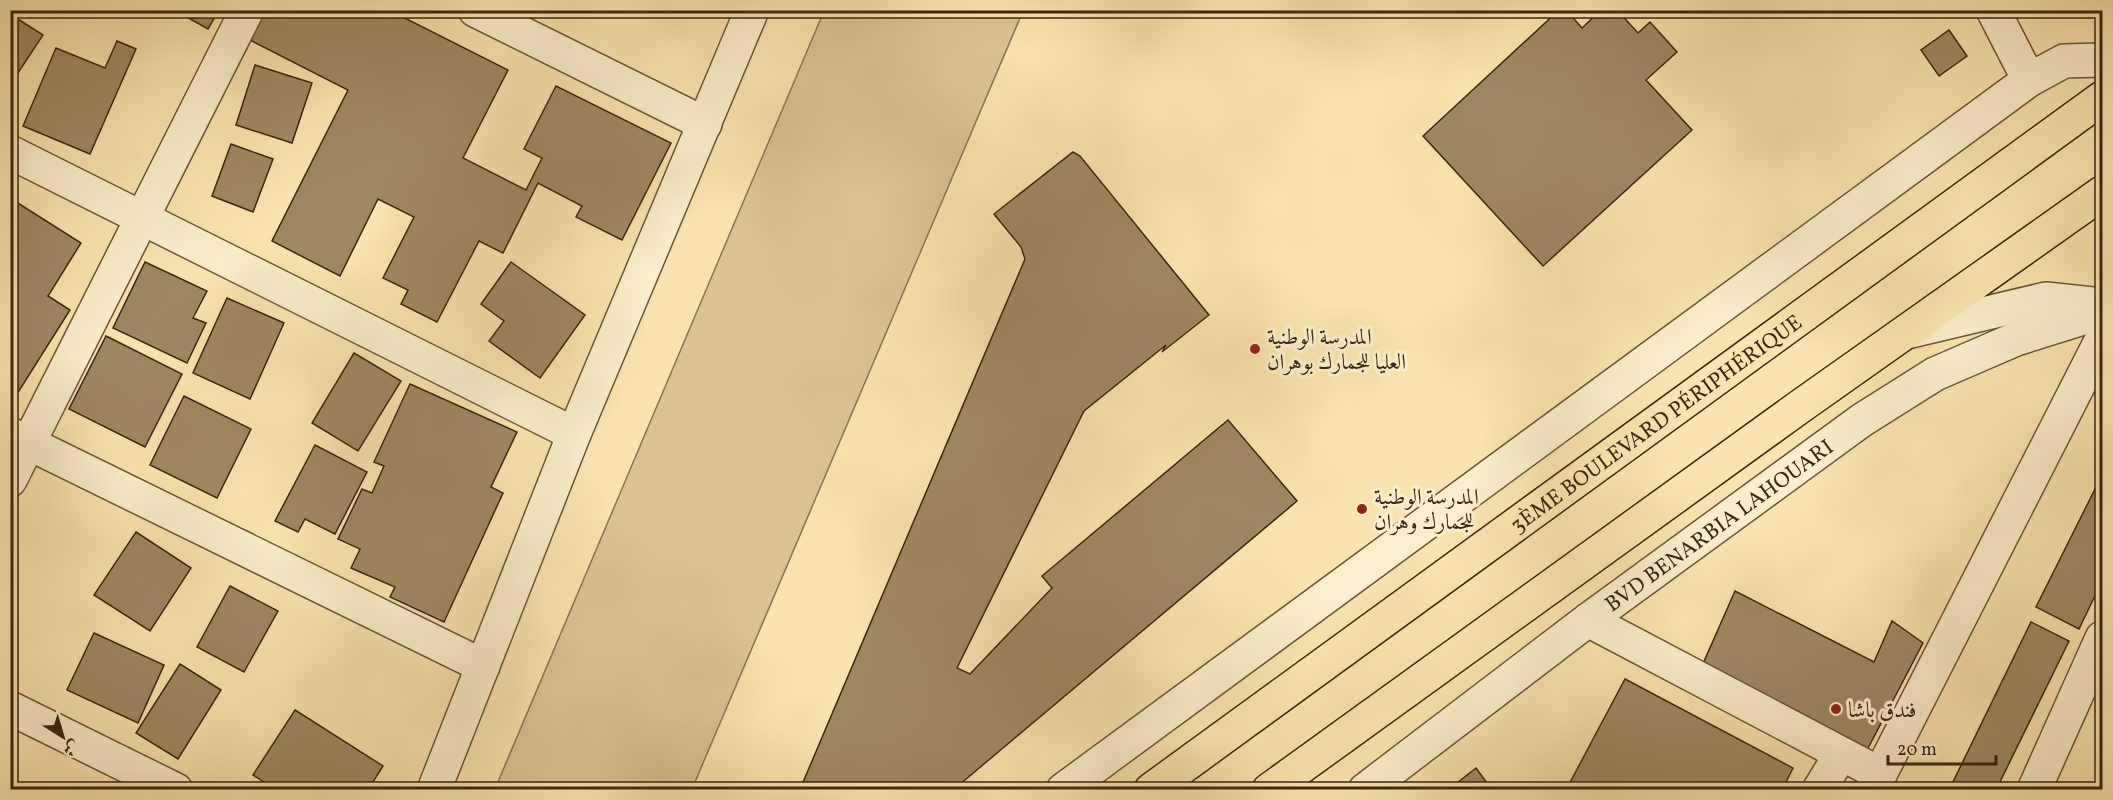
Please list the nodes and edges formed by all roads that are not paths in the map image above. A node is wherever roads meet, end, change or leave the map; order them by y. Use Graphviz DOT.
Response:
graph roads {
  1 [pos="247,10"];
  2 [pos="475,10"];
  3 [pos="753,10"];
  4 [pos="1994,10"];
  5 [pos="2103,60"];
  6 [pos="2030,80"];
  7 [pos="2103,98"];
  8 [pos="705,124"];
  9 [pos="10,152"];
  10 [pos="2103,193"];
  11 [pos="142,218"];
  12 [pos="2103,305"];
  13 [pos="2103,312"];
  14 [pos="1907,332"];
  15 [pos="2103,339"];
  16 [pos="574,434"];
  17 [pos="20,439"];
  18 [pos="10,480"];
  19 [pos="1588,620"];
  20 [pos="2103,638"];
  21 [pos="483,666"];
  22 [pos="10,708"];
  23 [pos="1841,754"];
  24 [pos="1876,782"];
  25 [pos="176,789"];
  26 [pos="434,789"];
  27 [pos="1063,789"];
  28 [pos="1151,789"];
  29 [pos="1269,789"];
  30 [pos="1365,789"];
  31 [pos="1819,789"];
  32 [pos="2034,789"];
  1 -- 11 [label="street"];
  2 -- 8 [label="street"];
  3 -- 8 [label="street"];
  4 -- 6 [label="street"];
  5 -- 6 [label="street"];
  6 -- 27 [label="street"];
  7 -- 28 [label="highway, 3ÈME BOULEVARD PÉRIPHÉRIQUE"];
  8 -- 16 [label="street"];
  9 -- 11 [label="street"];
  10 -- 14 [label="highway"];
  11 -- 16 [label="street"];
  11 -- 17 [label="street"];
  12 -- 14 [label="street"];
  13 -- 19 [label="street, BVD BENARBIA LAHOUARI"];
  14 -- 29 [label="highway"];
  15 -- 24 [label="street"];
  16 -- 21 [label="street"];
  17 -- 18 [label="street"];
  17 -- 21 [label="street"];
  19 -- 23 [label="street"];
  19 -- 30 [label="street, BVD BENARBIA LAHOUARI"];
  20 -- 32 [label="street"];
  21 -- 26 [label="street"];
  22 -- 25 [label="street"];
  23 -- 24 [label="street"];
  23 -- 31 [label="street"];
}
